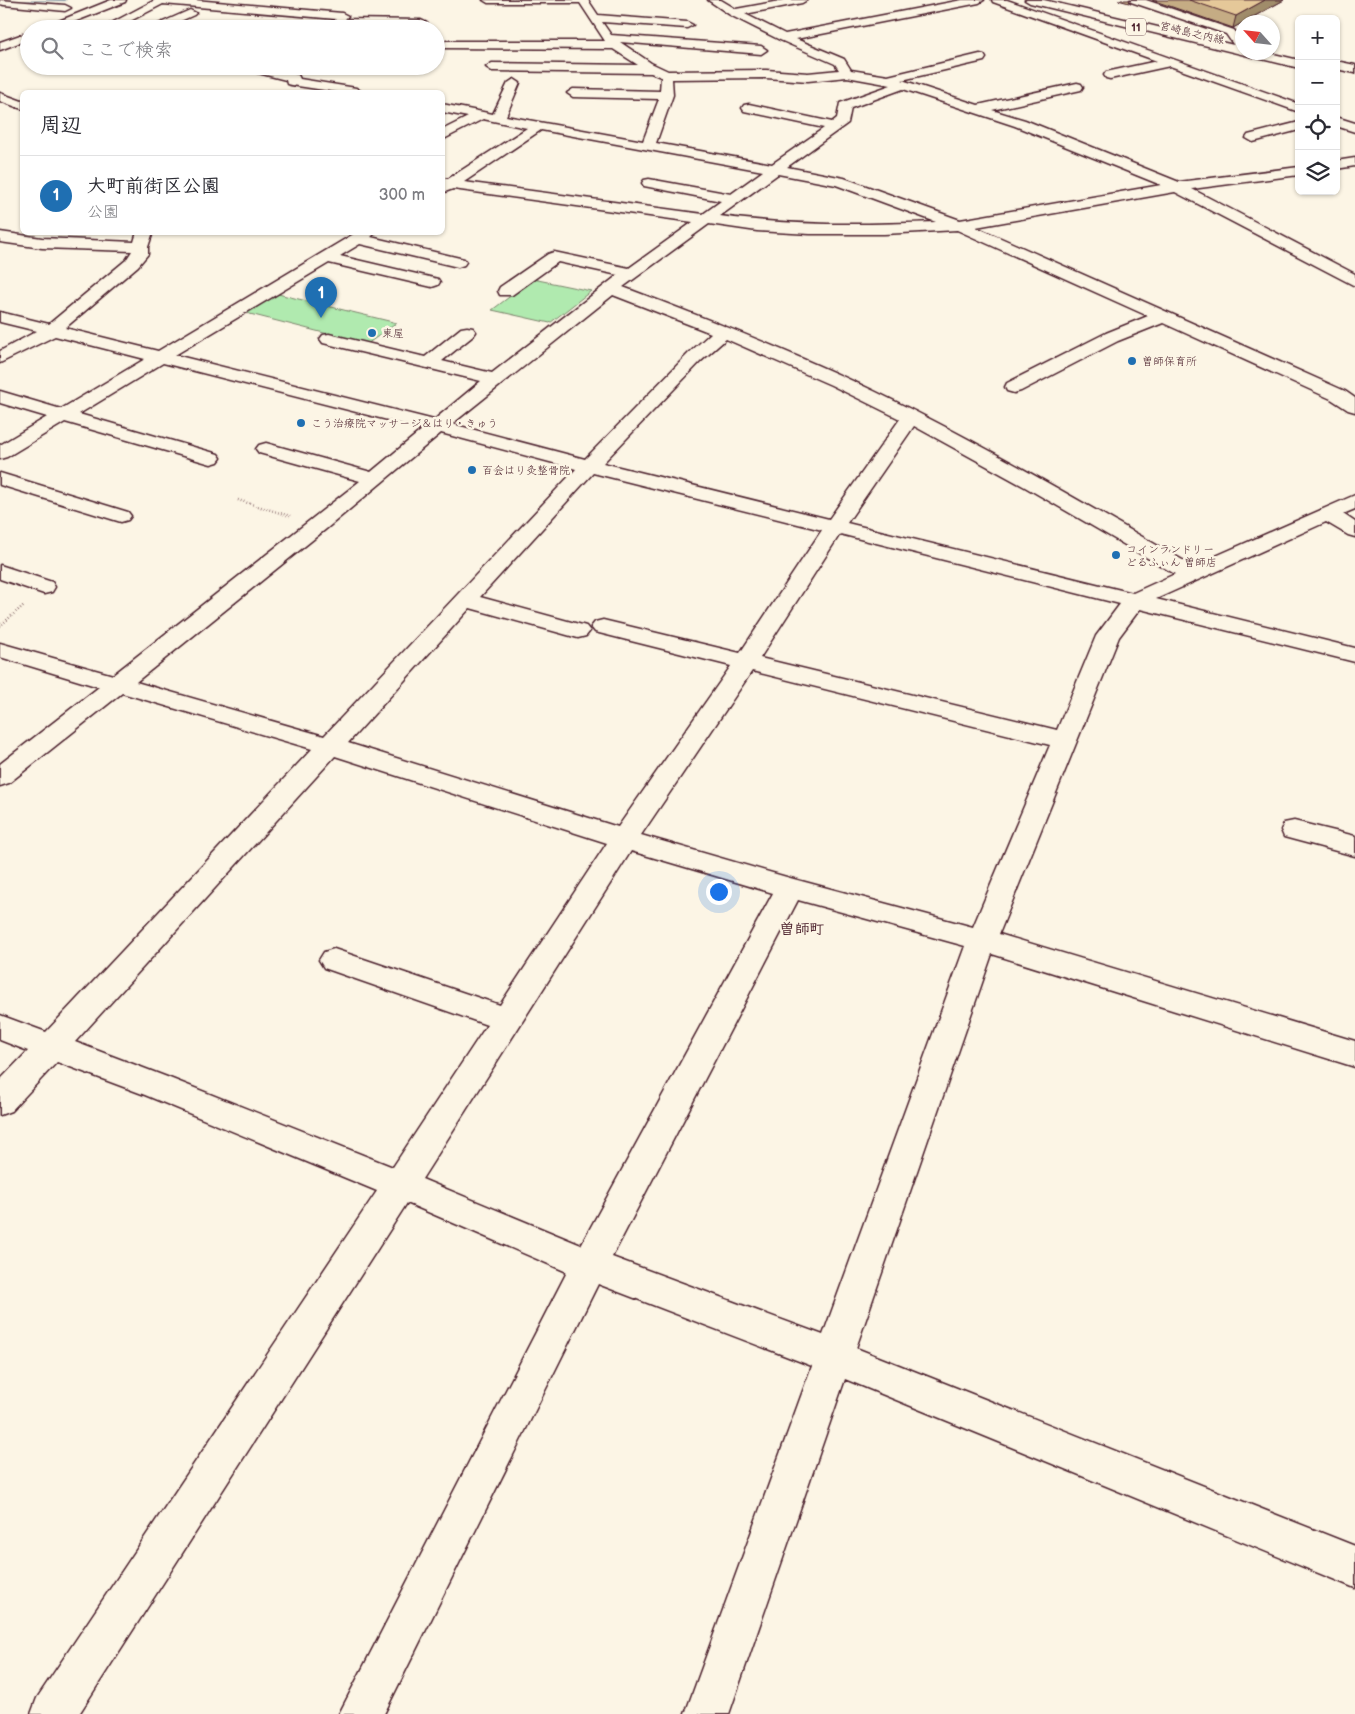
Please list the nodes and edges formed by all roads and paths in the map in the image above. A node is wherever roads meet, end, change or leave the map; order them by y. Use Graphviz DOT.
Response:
graph roads {
  1 [pos="121,0"];
  2 [pos="141,0"];
  3 [pos="162,0"];
  4 [pos="488,0"];
  5 [pos="713,0"];
  6 [pos="802,0"];
  7 [pos="979,0"];
  8 [pos="997,0"];
  9 [pos="1030,0"];
  10 [pos="1054,0"];
  11 [pos="1135,0"];
  12 [pos="4,1"];
  13 [pos="214,2"];
  14 [pos="65,8"];
  15 [pos="190,13"];
  16 [pos="734,13"];
  17 [pos="589,14"];
  18 [pos="341,19"];
  19 [pos="69,20"];
  20 [pos="89,20"];
  21 [pos="124,20"];
  22 [pos="174,20"];
  23 [pos="361,20"];
  24 [pos="687,25"];
  25 [pos="605,37"];
  26 [pos="20,38"];
  27 [pos="784,38"];
  28 [pos="1235,38"];
  29 [pos="446,45"];
  30 [pos="0,46"];
  31 [pos="20,46"];
  32 [pos="1235,46"];
  33 [pos="1235,46"];
  34 [pos="761,50"];
  35 [pos="1280,53"];
  36 [pos="0,54"];
  37 [pos="1295,56"];
  38 [pos="980,58"];
  39 [pos="1280,59"];
  40 [pos="1172,62"];
  41 [pos="1295,63"];
  42 [pos="1340,66"];
  43 [pos="492,67"];
  44 [pos="652,69"];
  45 [pos="1355,69"];
  46 [pos="847,73"];
  47 [pos="1340,73"];
  48 [pos="274,75"];
  49 [pos="666,75"];
  50 [pos="1110,75"];
  51 [pos="1355,75"];
  52 [pos="888,80"];
  53 [pos="293,81"];
  54 [pos="514,83"];
  55 [pos="945,83"];
  56 [pos="903,85"];
  57 [pos="782,87"];
  58 [pos="1077,87"];
  59 [pos="917,89"];
  60 [pos="345,90"];
  61 [pos="817,90"];
  62 [pos="671,91"];
  63 [pos="573,93"];
  64 [pos="835,94"];
  65 [pos="0,97"];
  66 [pos="861,100"];
  67 [pos="20,104"];
  68 [pos="1295,107"];
  69 [pos="749,108"];
  70 [pos="445,109"];
  71 [pos="978,109"];
  72 [pos="481,115"];
  73 [pos="498,118"];
  74 [pos="1340,123"];
  75 [pos="540,125"];
  76 [pos="834,126"];
  77 [pos="1295,127"];
  78 [pos="1355,128"];
  79 [pos="445,134"];
  80 [pos="1253,138"];
  81 [pos="648,144"];
  82 [pos="774,152"];
  83 [pos="793,156"];
  84 [pos="1355,162"];
  85 [pos="1340,164"];
  86 [pos="774,169"];
  87 [pos="1295,172"];
  88 [pos="649,184"];
  89 [pos="445,185"];
  90 [pos="1177,187"];
  91 [pos="733,199"];
  92 [pos="704,219"];
  93 [pos="959,225"];
  94 [pos="364,236"];
  95 [pos="0,237"];
  96 [pos="142,240"];
  97 [pos="328,258"];
  98 [pos="458,262"];
  99 [pos="631,273"];
  100 [pos="1355,281"];
  101 [pos="432,282"];
  102 [pos="611,288"];
  103 [pos="506,291"];
  104 [pos="1164,316"];
  105 [pos="0,317"];
  106 [pos="53,330"];
  107 [pos="724,331"];
  108 [pos="467,332"];
  109 [pos="329,339"];
  110 [pos="42,354"];
  111 [pos="0,358"];
  112 [pos="159,358"];
  113 [pos="428,363"];
  114 [pos="0,376"];
  115 [pos="496,379"];
  116 [pos="1014,388"];
  117 [pos="0,397"];
  118 [pos="1355,406"];
  119 [pos="63,415"];
  120 [pos="911,417"];
  121 [pos="440,427"];
  122 [pos="266,449"];
  123 [pos="0,453"];
  124 [pos="211,458"];
  125 [pos="589,466"];
  126 [pos="0,479"];
  127 [pos="375,479"];
  128 [pos="238,500"];
  129 [pos="1355,500"];
  130 [pos="1328,514"];
  131 [pos="121,516"];
  132 [pos="319,525"];
  133 [pos="834,527"];
  134 [pos="1355,531"];
  135 [pos="0,572"];
  136 [pos="1191,574"];
  137 [pos="44,587"];
  138 [pos="466,600"];
  139 [pos="1134,601"];
  140 [pos="603,627"];
  141 [pos="578,631"];
  142 [pos="0,650"];
  143 [pos="1355,655"];
  144 [pos="746,662"];
  145 [pos="115,684"];
  146 [pos="1065,740"];
  147 [pos="330,746"];
  148 [pos="0,777"];
  149 [pos="1294,830"];
  150 [pos="624,839"];
  151 [pos="1355,846"];
  152 [pos="790,888"];
  153 [pos="982,940"];
  154 [pos="334,960"];
  155 [pos="507,1020"];
  156 [pos="0,1027"];
  157 [pos="52,1047"];
  158 [pos="1355,1054"];
  159 [pos="0,1102"];
  160 [pos="400,1185"];
  161 [pos="590,1265"];
  162 [pos="834,1356"];
  163 [pos="1355,1567"];
  164 [pos="53,1714"];
  165 [pos="361,1714"];
  166 [pos="707,1714"];
  1 -- 19 [label="street"];
  2 -- 20 [label="street"];
  3 -- 13 [label="street"];
  3 -- 21 [label="street"];
  4 -- 17 [label="street"];
  5 -- 16 [label="street"];
  6 -- 16 [label="street"];
  7 -- 27 [label="street"];
  8 -- 40 [label="street"];
  9 -- 32 [label="street, 宮崎島之内線 / 11"];
  10 -- 33 [label="street, 宮崎島之内線 / 11"];
  11 -- 28 [label="street"];
  12 -- 14 [label="street"];
  13 -- 18 [label="street"];
  15 -- 22 [label="street"];
  16 -- 27 [label="street"];
  17 -- 24 [label="street"];
  17 -- 25 [label="street"];
  18 -- 23 [label="street"];
  25 -- 29 [label="street"];
  25 -- 34 [label="street"];
  25 -- 44 [label="street"];
  26 -- 30 [label="street"];
  27 -- 46 [label="street"];
  31 -- 36 [label="street"];
  35 -- 37 [label="street"];
  38 -- 52 [label="street"];
  39 -- 41 [label="street, 宮崎島之内線 / 11"];
  40 -- 50 [label="street"];
  40 -- 68 [label="street"];
  42 -- 45 [label="street"];
  43 -- 44 [label="street"];
  44 -- 49 [label="street"];
  46 -- 49 [label="street"];
  46 -- 52 [label="street"];
  47 -- 51 [label="street"];
  48 -- 53 [label="street"];
  49 -- 62 [label="street"];
  52 -- 56 [label="street"];
  53 -- 60 [label="street"];
  54 -- 73 [label="street"];
  55 -- 59 [label="street"];
  56 -- 59 [label="street"];
  56 -- 66 [label="street"];
  57 -- 61 [label="street"];
  58 -- 71 [label="street"];
  59 -- 71 [label="street"];
  62 -- 63 [label="street"];
  62 -- 81 [label="street"];
  64 -- 66 [label="street"];
  65 -- 67 [label="street"];
  66 -- 76 [label="street"];
  69 -- 76 [label="street"];
  70 -- 72 [label="street"];
  71 -- 90 [label="street"];
  72 -- 73 [label="street"];
  72 -- 79 [label="street"];
  73 -- 75 [label="street"];
  74 -- 78 [label="street"];
  75 -- 81 [label="street"];
  75 -- 89 [label="street"];
  76 -- 83 [label="street"];
  77 -- 80 [label="street"];
  81 -- 86 [label="street"];
  82 -- 83 [label="street"];
  83 -- 86 [label="street"];
  84 -- 85 [label="street"];
  86 -- 91 [label="street"];
  86 -- 93 [label="street"];
  87 -- 90 [label="street"];
  88 -- 91 [label="street"];
  89 -- 92 [label="street"];
  90 -- 93 [label="street"];
  90 -- 100 [label="street"];
  91 -- 92 [label="street"];
  92 -- 93 [label="street"];
  92 -- 99 [label="street"];
  93 -- 104 [label="street"];
  94 -- 97 [label="street"];
  94 -- 98 [label="street"];
  95 -- 96 [label="street"];
  96 -- 106 [label="street"];
  97 -- 101 [label="street"];
  97 -- 112 [label="street"];
  99 -- 102 [label="street"];
  99 -- 103 [label="street"];
  102 -- 107 [label="street"];
  102 -- 115 [label="street"];
  104 -- 116 [label="street"];
  104 -- 118 [label="street"];
  105 -- 106 [label="street"];
  106 -- 111 [label="street"];
  106 -- 112 [label="street"];
  107 -- 120 [label="street"];
  107 -- 125 [label="street"];
  108 -- 113 [label="street"];
  109 -- 113 [label="street"];
  110 -- 114 [label="street"];
  112 -- 119 [label="street"];
  112 -- 121 [label="street"];
  113 -- 115 [label="street"];
  115 -- 121 [label="street"];
  117 -- 119 [label="street"];
  119 -- 123 [label="street"];
  119 -- 124 [label="street"];
  120 -- 133 [label="street"];
  120 -- 136 [label="street"];
  121 -- 125 [label="street"];
  121 -- 127 [label="street"];
  122 -- 127 [label="street"];
  125 -- 133 [label="street"];
  125 -- 138 [label="street"];
  126 -- 131 [label="street"];
  127 -- 132 [label="street"];
  128 -- 132 [label="path"];
  129 -- 130 [label="street"];
  130 -- 134 [label="street"];
  130 -- 136 [label="street"];
  132 -- 145 [label="street"];
  133 -- 139 [label="street"];
  133 -- 144 [label="street"];
  135 -- 137 [label="street"];
  136 -- 139 [label="street"];
  138 -- 141 [label="street"];
  138 -- 147 [label="street"];
  139 -- 143 [label="street"];
  139 -- 146 [label="street"];
  140 -- 144 [label="street"];
  142 -- 145 [label="street"];
  144 -- 146 [label="street"];
  144 -- 150 [label="street"];
  145 -- 147 [label="street"];
  145 -- 148 [label="street"];
  146 -- 153 [label="street"];
  147 -- 150 [label="street"];
  147 -- 157 [label="street"];
  149 -- 151 [label="street"];
  150 -- 152 [label="street"];
  150 -- 155 [label="street"];
  152 -- 153 [label="street"];
  152 -- 161 [label="street"];
  153 -- 158 [label="street"];
  153 -- 162 [label="street"];
  154 -- 155 [label="street"];
  155 -- 160 [label="street"];
  156 -- 157 [label="street"];
  157 -- 159 [label="street"];
  157 -- 160 [label="street"];
  160 -- 161 [label="street"];
  160 -- 164 [label="street"];
  161 -- 162 [label="street"];
  161 -- 165 [label="street"];
  162 -- 163 [label="street"];
  162 -- 166 [label="street"];
}
